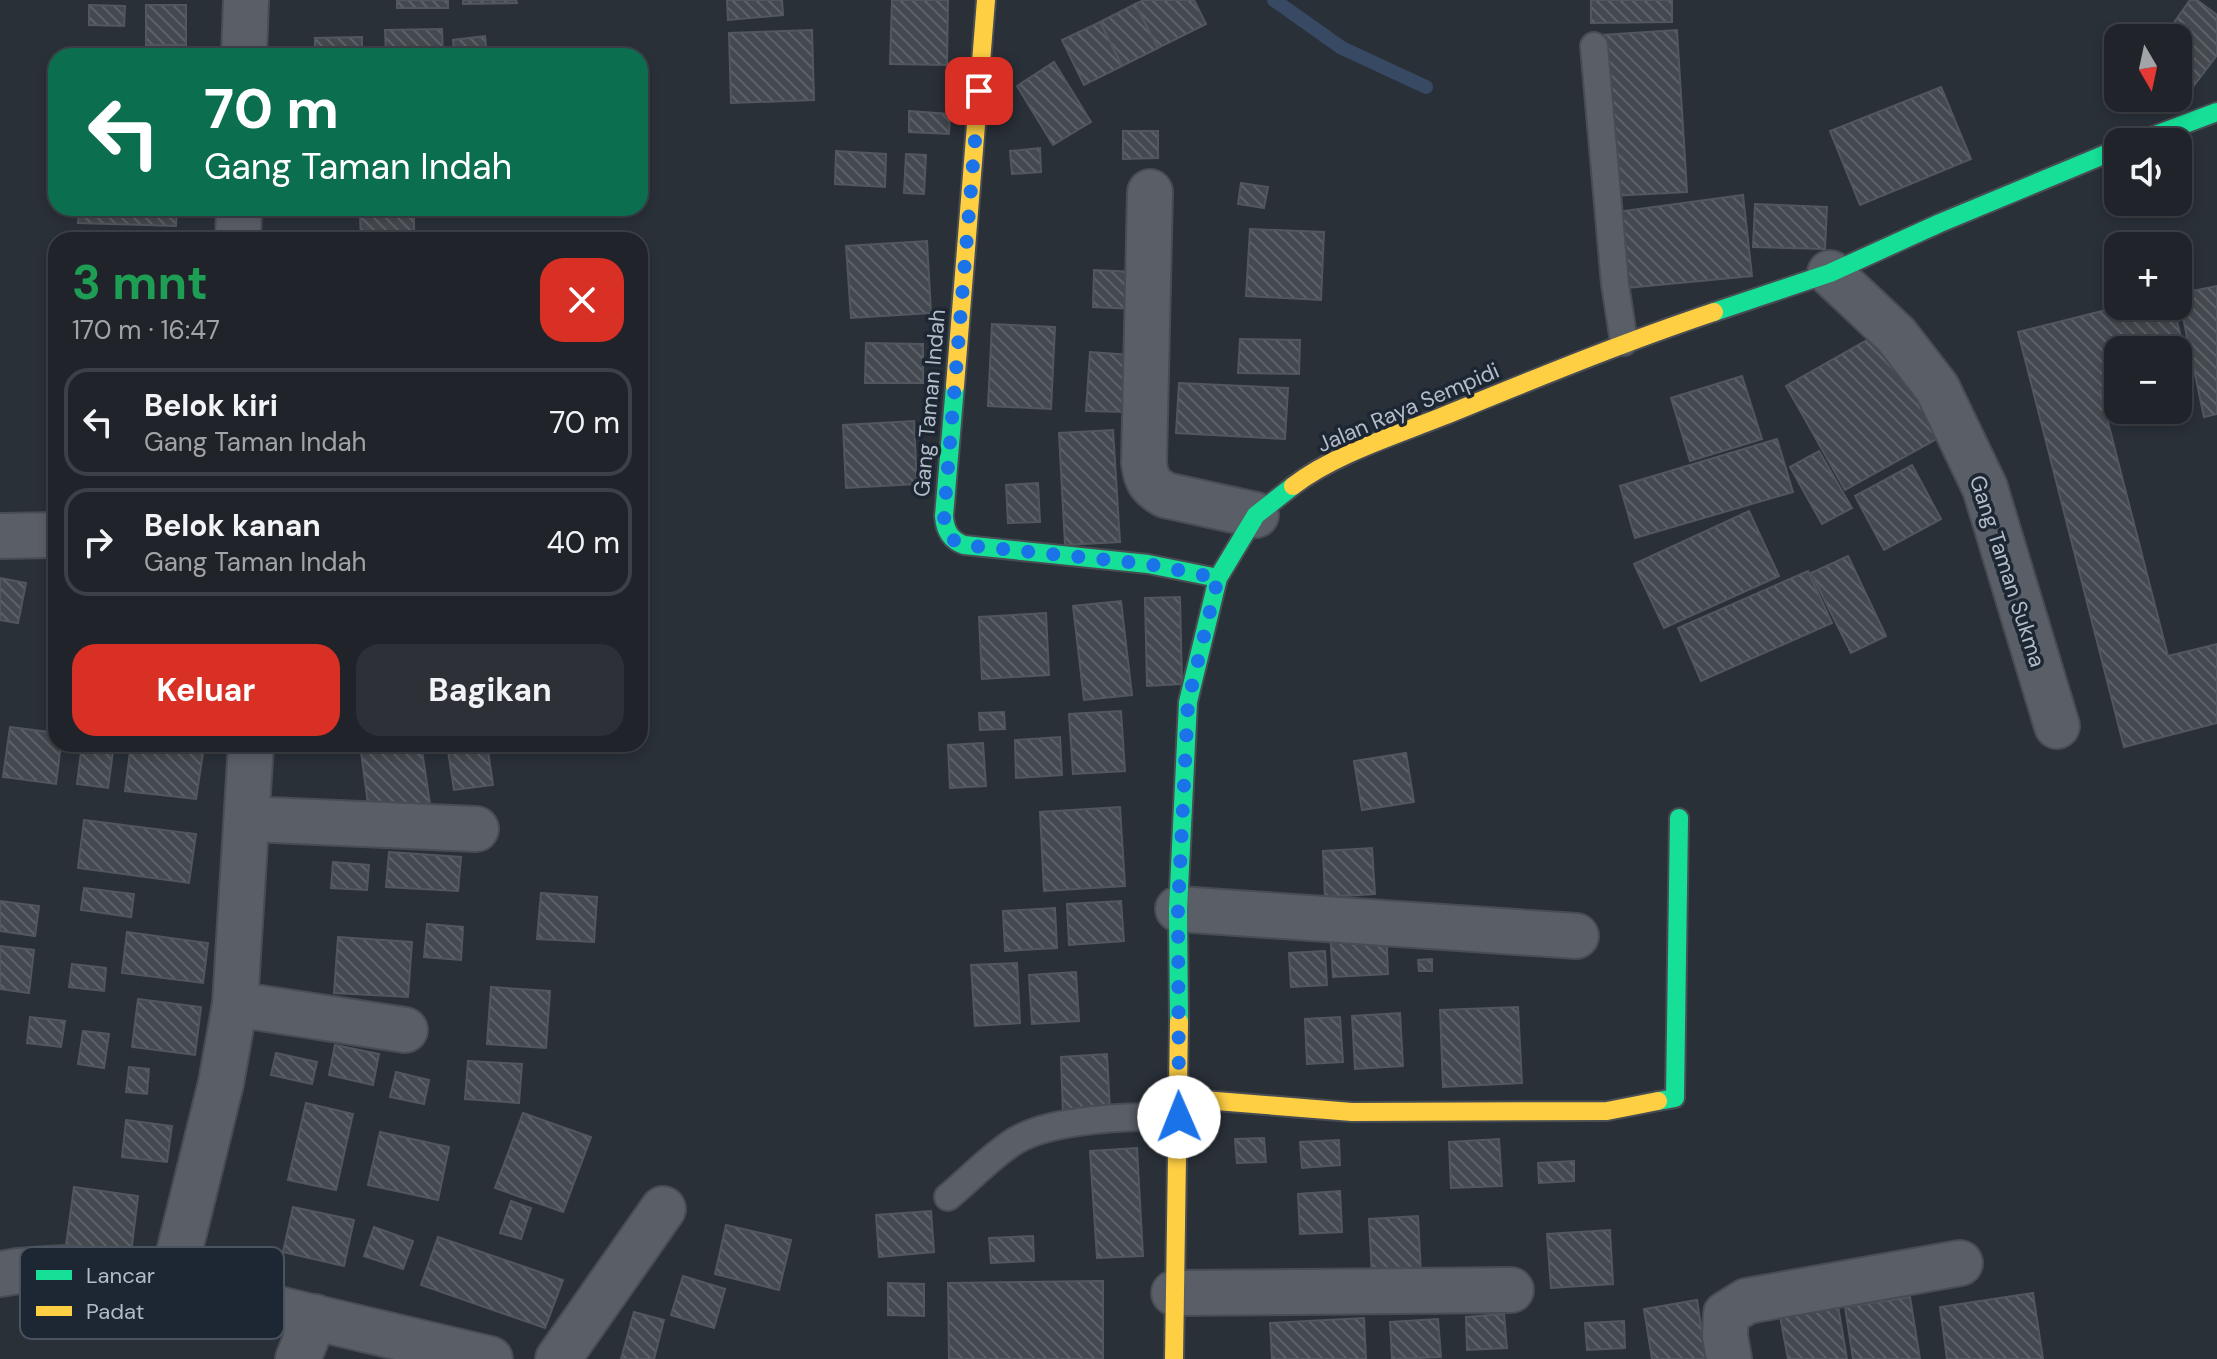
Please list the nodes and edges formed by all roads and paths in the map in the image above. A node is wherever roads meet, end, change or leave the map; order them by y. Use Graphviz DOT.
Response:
graph roads {
  1 [pos="246,0"];
  2 [pos="986,0"];
  3 [pos="1594,46"];
  4 [pos="244,48"];
  5 [pos="2217,112"];
  6 [pos="2174,128"];
  7 [pos="2104,155"];
  8 [pos="1150,192"];
  9 [pos="1830,273"];
  10 [pos="1624,342"];
  11 [pos="1256,515"];
  12 [pos="48,535"];
  13 [pos="0,536"];
  14 [pos="1218,578"];
  15 [pos="2057,726"];
  16 [pos="251,752"];
  17 [pos="1679,818"];
  18 [pos="248,819"];
  19 [pos="476,829"];
  20 [pos="1178,909"];
  21 [pos="1576,936"];
  22 [pos="235,1004"];
  23 [pos="405,1030"];
  24 [pos="1179,1108"];
  25 [pos="948,1197"];
  26 [pos="663,1209"];
  27 [pos="180,1247"];
  28 [pos="1960,1263"];
  29 [pos="20,1271"];
  30 [pos="0,1274"];
  31 [pos="1511,1290"];
  32 [pos="1174,1293"];
  33 [pos="284,1310"];
  34 [pos="315,1317"];
  35 [pos="298,1359"];
  36 [pos="489,1359"];
  37 [pos="558,1359"];
  38 [pos="1174,1359"];
  39 [pos="1729,1359"];
  1 -- 4 [label="street"];
  2 -- 14 [label="main road, Gang Taman Indah"];
  3 -- 10 [label="lane"];
  5 -- 6 [label="main road"];
  7 -- 9 [label="main road, Jalan Raya Sempidi"];
  8 -- 11 [label="street"];
  9 -- 10 [label="main road, Jalan Raya Sempidi"];
  9 -- 15 [label="street, Gang Taman Sukma"];
  10 -- 11 [label="main road, Jalan Raya Sempidi"];
  11 -- 14 [label="main road, Jalan Raya Sempidi"];
  12 -- 13 [label="street"];
  14 -- 20 [label="main road, Jalan Raya Sempidi"];
  16 -- 18 [label="street"];
  17 -- 24 [label="main road"];
  18 -- 19 [label="street"];
  18 -- 22 [label="street"];
  20 -- 21 [label="street"];
  20 -- 24 [label="main road, Jalan Raya Sempidi"];
  22 -- 23 [label="street"];
  22 -- 27 [label="street"];
  24 -- 25 [label="lane"];
  24 -- 32 [label="main road, Jalan Raya Sempidi"];
  26 -- 37 [label="street"];
  28 -- 39 [label="street"];
  29 -- 30 [label="street"];
  31 -- 32 [label="street"];
  32 -- 38 [label="main road, Jalan Raya Sempidi"];
  33 -- 34 [label="street"];
  34 -- 35 [label="street"];
  34 -- 36 [label="street"];
}
